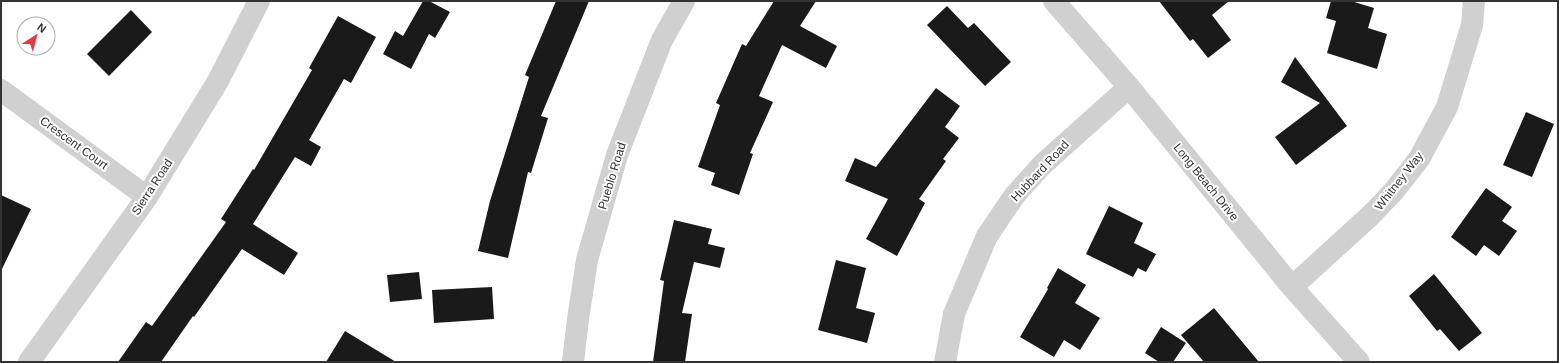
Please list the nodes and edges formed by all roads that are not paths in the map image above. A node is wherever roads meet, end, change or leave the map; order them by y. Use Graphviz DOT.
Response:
graph roads {
  1 [pos="259,1"];
  2 [pos="684,1"];
  3 [pos="1054,1"];
  4 [pos="1474,1"];
  5 [pos="1129,87"];
  6 [pos="1,90"];
  7 [pos="148,197"];
  8 [pos="1292,287"];
  9 [pos="28,362"];
  10 [pos="573,362"];
  11 [pos="945,362"];
  12 [pos="1359,362"];
  1 -- 7 [label="street, Sierra Road"];
  2 -- 10 [label="street, Pueblo Road"];
  3 -- 5 [label="street, Long Beach Drive"];
  4 -- 8 [label="street, Whitney Way"];
  5 -- 8 [label="street, Long Beach Drive"];
  5 -- 11 [label="street, Hubbard Road"];
  6 -- 7 [label="street, Crescent Court"];
  7 -- 9 [label="street, Sierra Road"];
  8 -- 12 [label="street, Long Beach Drive"];
}
